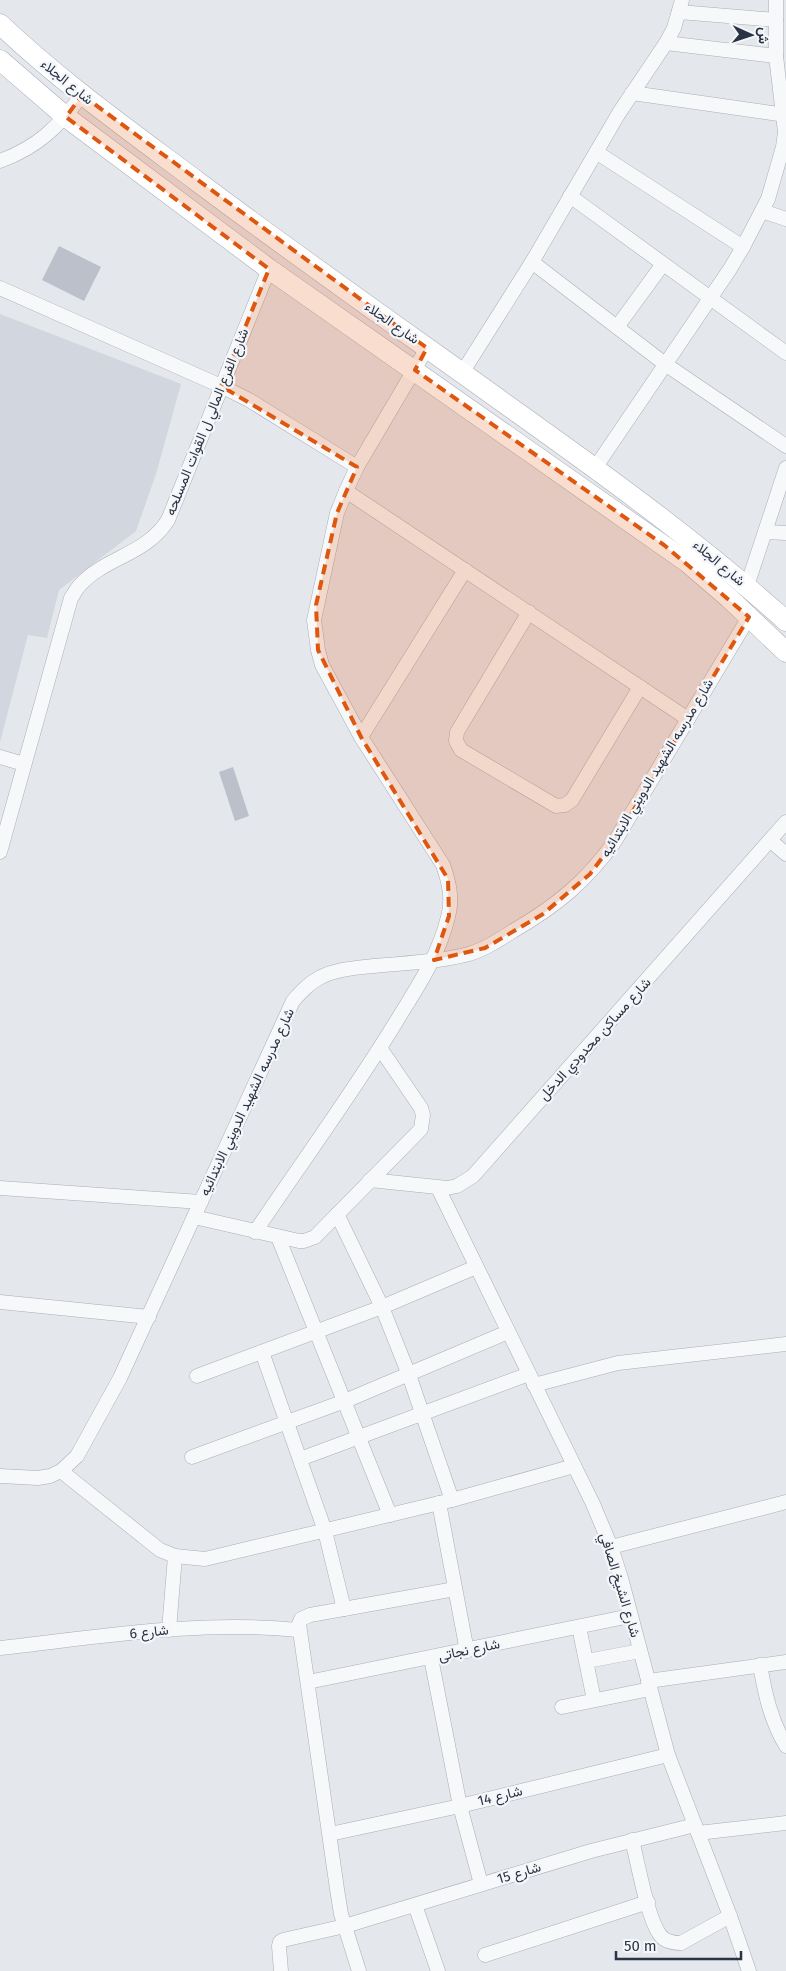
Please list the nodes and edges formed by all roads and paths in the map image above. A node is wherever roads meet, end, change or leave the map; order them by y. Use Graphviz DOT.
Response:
graph roads {
  1 [pos="776,0"];
  2 [pos="680,6"];
  3 [pos="776,20"];
  4 [pos="0,24"];
  5 [pos="666,43"];
  6 [pos="776,56"];
  7 [pos="0,60"];
  8 [pos="632,93"];
  9 [pos="82,95"];
  10 [pos="784,115"];
  11 [pos="66,116"];
  12 [pos="596,152"];
  13 [pos="2,163"];
  14 [pos="570,196"];
  15 [pos="762,211"];
  16 [pos="786,219"];
  17 [pos="743,247"];
  18 [pos="532,262"];
  19 [pos="663,264"];
  20 [pos="269,269"];
  21 [pos="0,288"];
  22 [pos="710,298"];
  23 [pos="617,327"];
  24 [pos="427,348"];
  25 [pos="786,353"];
  26 [pos="665,364"];
  27 [pos="414,370"];
  28 [pos="462,373"];
  29 [pos="221,386"];
  30 [pos="786,446"];
  31 [pos="357,467"];
  32 [pos="595,468"];
  33 [pos="786,468"];
  34 [pos="346,491"];
  35 [pos="765,532"];
  36 [pos="786,533"];
  37 [pos="465,570"];
  38 [pos="747,586"];
  39 [pos="529,612"];
  40 [pos="749,616"];
  41 [pos="786,621"];
  42 [pos="786,652"];
  43 [pos="640,687"];
  44 [pos="688,719"];
  45 [pos="361,737"];
  46 [pos="0,758"];
  47 [pos="24,764"];
  48 [pos="786,822"];
  49 [pos="771,840"];
  50 [pos="0,852"];
  51 [pos="786,854"];
  52 [pos="434,960"];
  53 [pos="380,1048"];
  54 [pos="370,1180"];
  55 [pos="0,1188"];
  56 [pos="438,1188"];
  57 [pos="201,1202"];
  58 [pos="337,1214"];
  59 [pos="194,1217"];
  60 [pos="255,1232"];
  61 [pos="278,1237"];
  62 [pos="476,1267"];
  63 [pos="0,1302"];
  64 [pos="382,1307"];
  65 [pos="149,1317"];
  66 [pos="317,1331"];
  67 [pos="508,1332"];
  68 [pos="786,1344"];
  69 [pos="262,1352"];
  70 [pos="409,1375"];
  71 [pos="197,1376"];
  72 [pos="532,1380"];
  73 [pos="345,1401"];
  74 [pos="423,1414"];
  75 [pos="287,1422"];
  76 [pos="359,1437"];
  77 [pos="192,1457"];
  78 [pos="300,1459"];
  79 [pos="574,1466"];
  80 [pos="61,1471"];
  81 [pos="0,1476"];
  82 [pos="452,1500"];
  83 [pos="786,1502"];
  84 [pos="438,1504"];
  85 [pos="390,1515"];
  86 [pos="325,1531"];
  87 [pos="611,1547"];
  88 [pos="175,1556"];
  89 [pos="455,1589"];
  90 [pos="344,1609"];
  91 [pos="630,1616"];
  92 [pos="579,1627"];
  93 [pos="169,1630"];
  94 [pos="298,1630"];
  95 [pos="0,1648"];
  96 [pos="467,1651"];
  97 [pos="640,1651"];
  98 [pos="431,1658"];
  99 [pos="586,1661"];
  100 [pos="786,1662"];
  101 [pos="760,1665"];
  102 [pos="308,1682"];
  103 [pos="649,1685"];
  104 [pos="594,1700"];
  105 [pos="562,1707"];
  106 [pos="786,1746"];
  107 [pos="668,1755"];
  108 [pos="460,1806"];
  109 [pos="786,1823"];
  110 [pos="696,1829"];
  111 [pos="330,1834"];
  112 [pos="632,1840"];
  113 [pos="481,1884"];
  114 [pos="648,1902"];
  115 [pos="415,1905"];
  116 [pos="730,1916"];
  117 [pos="345,1926"];
  118 [pos="485,1955"];
  119 [pos="281,1971"];
  120 [pos="359,1971"];
  121 [pos="438,1971"];
  122 [pos="749,1971"];
  1 -- 3 [label="street"];
  2 -- 3 [label="street"];
  2 -- 5 [label="street"];
  3 -- 6 [label="street"];
  4 -- 9 [label="street, شارع الجلاء"];
  5 -- 6 [label="street"];
  5 -- 8 [label="street"];
  6 -- 10 [label="street"];
  7 -- 11 [label="street, شارع الجلاء"];
  8 -- 10 [label="street"];
  8 -- 12 [label="street"];
  9 -- 11 [label="street"];
  9 -- 24 [label="street, شارع الجلاء"];
  10 -- 15 [label="street"];
  11 -- 13 [label="street"];
  11 -- 20 [label="street, شارع الجلاء"];
  12 -- 14 [label="street"];
  12 -- 17 [label="street"];
  14 -- 18 [label="street"];
  14 -- 19 [label="street"];
  15 -- 16 [label="street"];
  15 -- 17 [label="street"];
  17 -- 22 [label="street"];
  18 -- 23 [label="street"];
  18 -- 28 [label="street"];
  19 -- 22 [label="street"];
  19 -- 23 [label="street"];
  20 -- 27 [label="street, شارع الجلاء"];
  20 -- 29 [label="street, شارع الفرع المالي ل القوات المسلحه"];
  21 -- 29 [label="street"];
  22 -- 25 [label="street"];
  22 -- 26 [label="street"];
  23 -- 26 [label="street"];
  24 -- 27 [label="street"];
  24 -- 28 [label="street, شارع الجلاء"];
  26 -- 30 [label="street"];
  26 -- 32 [label="street"];
  27 -- 31 [label="street"];
  27 -- 40 [label="street, شارع الجلاء"];
  28 -- 32 [label="street, شارع الجلاء"];
  29 -- 31 [label="street"];
  29 -- 47 [label="street, شارع الفرع المالي ل القوات المسلحه"];
  31 -- 34 [label="street"];
  32 -- 38 [label="street, شارع الجلاء"];
  33 -- 35 [label="street"];
  34 -- 37 [label="street"];
  34 -- 45 [label="street"];
  35 -- 36 [label="street"];
  35 -- 38 [label="street"];
  37 -- 39 [label="street"];
  37 -- 45 [label="street"];
  38 -- 41 [label="street, شارع الجلاء"];
  39 -- 43 [label="street"];
  39 -- 43 [label="street"];
  40 -- 42 [label="street, شارع الجلاء"];
  40 -- 44 [label="street, شارع مدرسه الشهيد الدويني الابتدائيه"];
  43 -- 44 [label="street"];
  44 -- 52 [label="street, شارع مدرسه الشهيد الدويني الابتدائيه"];
  45 -- 52 [label="street"];
  46 -- 47 [label="street"];
  47 -- 50 [label="street, شارع الفرع المالي ل القوات المسلحه"];
  48 -- 49 [label="street, شارع مساكن محدودي الدخل"];
  49 -- 51 [label="street"];
  49 -- 56 [label="street, شارع مساكن محدودي الدخل"];
  52 -- 53 [label="street"];
  52 -- 57 [label="street, شارع مدرسه الشهيد الدويني الابتدائيه"];
  53 -- 54 [label="street"];
  53 -- 60 [label="street"];
  54 -- 56 [label="street, شارع مساكن محدودي الدخل"];
  54 -- 58 [label="street"];
  55 -- 57 [label="street"];
  56 -- 62 [label="street, شارع الشيخ الصافي"];
  57 -- 59 [label="street, شارع مدرسه الشهيد الدويني الابتدائيه"];
  58 -- 61 [label="street"];
  58 -- 64 [label="street"];
  59 -- 60 [label="street"];
  59 -- 65 [label="street, شارع مدرسه الشهيد الدويني الابتدائيه"];
  60 -- 61 [label="street"];
  61 -- 66 [label="street"];
  62 -- 64 [label="street"];
  62 -- 67 [label="street, شارع الشيخ الصافي"];
  63 -- 65 [label="street"];
  64 -- 66 [label="street"];
  64 -- 70 [label="street"];
  65 -- 80 [label="street, شارع مدرسه الشهيد الدويني الابتدائيه"];
  66 -- 69 [label="street"];
  66 -- 73 [label="street"];
  67 -- 70 [label="street"];
  67 -- 72 [label="street, شارع الشيخ الصافي"];
  68 -- 72 [label="street"];
  69 -- 71 [label="street"];
  69 -- 75 [label="street"];
  70 -- 73 [label="street"];
  70 -- 74 [label="street"];
  72 -- 74 [label="street"];
  72 -- 79 [label="street, شارع الشيخ الصافي"];
  73 -- 75 [label="street"];
  73 -- 76 [label="street"];
  74 -- 76 [label="street"];
  74 -- 82 [label="street"];
  75 -- 77 [label="street"];
  75 -- 78 [label="street"];
  76 -- 78 [label="street"];
  76 -- 85 [label="street"];
  78 -- 86 [label="street"];
  79 -- 82 [label="street"];
  79 -- 87 [label="street, شارع الشيخ الصافي"];
  80 -- 81 [label="street, شارع مدرسه الشهيد الدويني الابتدائيه"];
  80 -- 88 [label="street"];
  82 -- 84 [label="street"];
  83 -- 87 [label="street"];
  84 -- 85 [label="street"];
  84 -- 89 [label="street"];
  85 -- 86 [label="street"];
  86 -- 88 [label="street"];
  86 -- 90 [label="street"];
  87 -- 91 [label="street, شارع الشيخ الصافي"];
  88 -- 93 [label="street"];
  89 -- 90 [label="street"];
  89 -- 96 [label="street"];
  90 -- 94 [label="street"];
  91 -- 92 [label="street, شارع نجاتى"];
  91 -- 97 [label="street, شارع الشيخ الصافي"];
  92 -- 96 [label="street, شارع نجاتى"];
  92 -- 99 [label="street"];
  93 -- 94 [label="street, شارع 6"];
  93 -- 95 [label="street, شارع 6"];
  94 -- 102 [label="street"];
  96 -- 98 [label="street, شارع نجاتى"];
  97 -- 99 [label="street"];
  97 -- 103 [label="street, شارع الشيخ الصافي"];
  98 -- 102 [label="street, شارع نجاتى"];
  98 -- 108 [label="street"];
  99 -- 104 [label="street"];
  100 -- 101 [label="street"];
  101 -- 103 [label="street"];
  101 -- 106 [label="street"];
  102 -- 111 [label="street"];
  103 -- 104 [label="street"];
  103 -- 107 [label="street, شارع الشيخ الصافي"];
  104 -- 105 [label="street"];
  107 -- 108 [label="street, شارع 14"];
  107 -- 110 [label="street, شارع الشيخ الصافي"];
  108 -- 111 [label="street, شارع 14"];
  108 -- 113 [label="street"];
  109 -- 110 [label="street, شارع 15"];
  110 -- 112 [label="street, شارع 15"];
  110 -- 116 [label="street, شارع الشيخ الصافي"];
  111 -- 117 [label="street"];
  112 -- 113 [label="street, شارع 15"];
  112 -- 114 [label="street"];
  113 -- 115 [label="street, شارع 15"];
  114 -- 116 [label="street"];
  114 -- 118 [label="street"];
  115 -- 117 [label="street, شارع 15"];
  115 -- 121 [label="street"];
  116 -- 122 [label="street, شارع الشيخ الصافي"];
  117 -- 119 [label="street, شارع 15"];
  117 -- 120 [label="street"];
}
